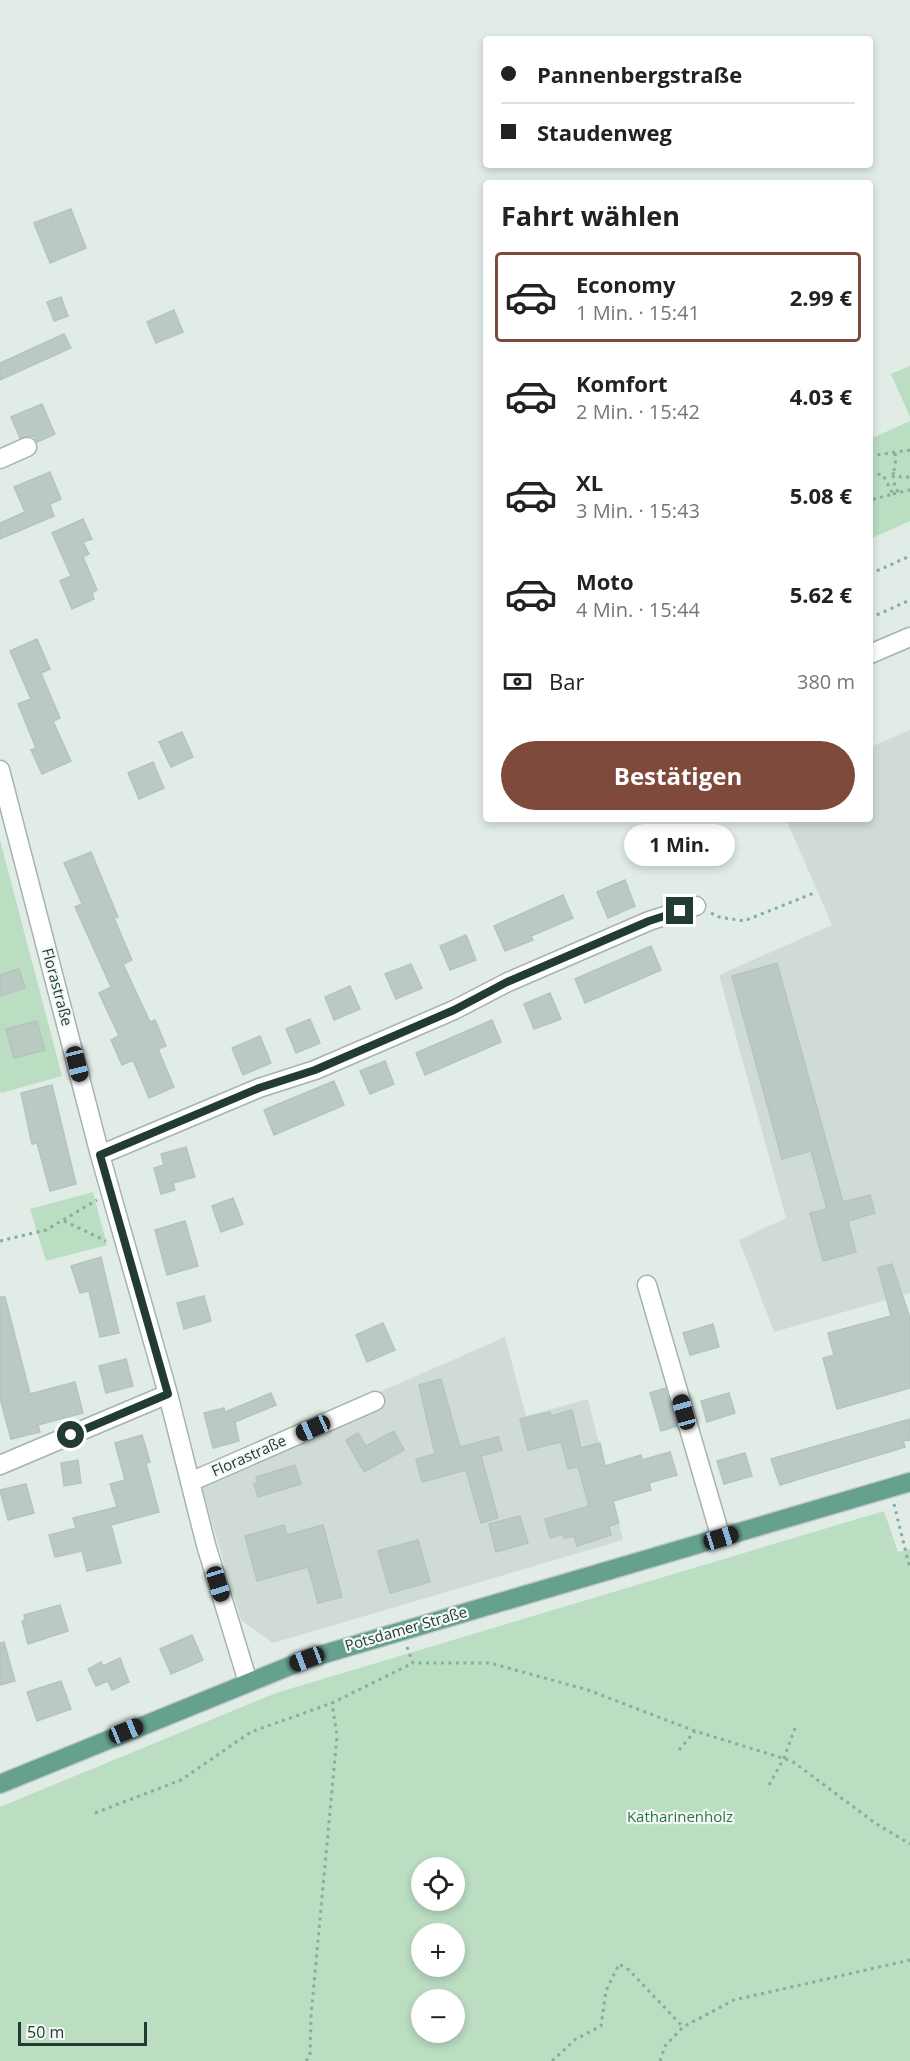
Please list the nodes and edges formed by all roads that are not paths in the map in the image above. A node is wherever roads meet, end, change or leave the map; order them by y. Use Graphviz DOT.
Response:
graph roads {
  1 [pos="27,447"];
  2 [pos="0,459"];
  3 [pos="910,637"];
  4 [pos="873,653"];
  5 [pos="0,770"];
  6 [pos="696,906"];
  7 [pos="100,1155"];
  8 [pos="647,1285"];
  9 [pos="168,1394"];
  10 [pos="375,1401"];
  11 [pos="0,1464"];
  12 [pos="190,1482"];
  13 [pos="910,1482"];
  14 [pos="721,1538"];
  15 [pos="248,1682"];
  16 [pos="0,1784"];
  1 -- 2 [label="street"];
  3 -- 4 [label="street"];
  5 -- 7 [label="street, Florastraße"];
  6 -- 7 [label="street"];
  7 -- 9 [label="street, Florastraße"];
  8 -- 14 [label="street"];
  9 -- 11 [label="street"];
  9 -- 12 [label="street, Florastraße"];
  10 -- 12 [label="street, Florastraße"];
  12 -- 15 [label="street, Florastraße"];
  13 -- 14 [label="main road, Potsdamer Straße"];
  14 -- 15 [label="main road, Potsdamer Straße"];
  15 -- 16 [label="main road, Potsdamer Straße"];
}
